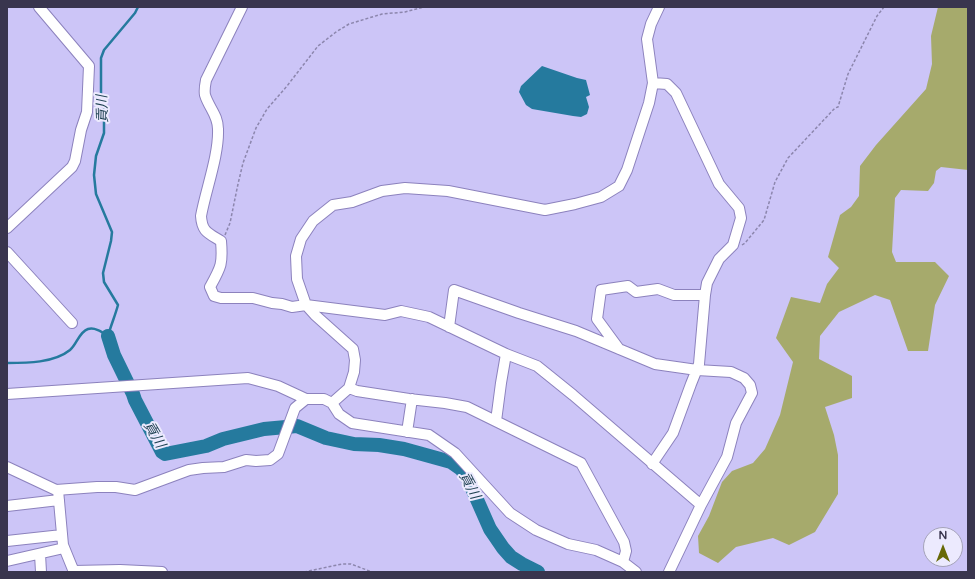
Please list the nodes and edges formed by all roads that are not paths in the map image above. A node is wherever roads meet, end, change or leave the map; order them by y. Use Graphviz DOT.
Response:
graph roads {
  1 [pos="39,7"];
  2 [pos="242,7"];
  3 [pos="659,7"];
  4 [pos="653,83"];
  5 [pos="7,228"];
  6 [pos="7,252"];
  7 [pos="705,295"];
  8 [pos="306,305"];
  9 [pos="72,323"];
  10 [pos="449,327"];
  11 [pos="619,349"];
  12 [pos="506,354"];
  13 [pos="697,370"];
  14 [pos="349,388"];
  15 [pos="7,394"];
  16 [pos="306,399"];
  17 [pos="412,399"];
  18 [pos="332,403"];
  19 [pos="496,421"];
  20 [pos="407,432"];
  21 [pos="652,464"];
  22 [pos="7,467"];
  23 [pos="58,495"];
  24 [pos="701,505"];
  25 [pos="7,506"];
  26 [pos="62,535"];
  27 [pos="7,541"];
  28 [pos="64,548"];
  29 [pos="40,554"];
  30 [pos="7,561"];
  31 [pos="623,562"];
  32 [pos="111,571"];
  33 [pos="134,571"];
  34 [pos="41,572"];
  35 [pos="74,572"];
  36 [pos="162,572"];
  37 [pos="636,572"];
  38 [pos="669,572"];
  1 -- 5 [label="street"];
  2 -- 8 [label="street"];
  3 -- 4 [label="street"];
  4 -- 7 [label="street"];
  4 -- 8 [label="street"];
  6 -- 9 [label="street"];
  7 -- 11 [label="street"];
  7 -- 13 [label="street"];
  8 -- 10 [label="street"];
  8 -- 14 [label="street"];
  10 -- 11 [label="street"];
  10 -- 12 [label="street"];
  11 -- 13 [label="street"];
  12 -- 19 [label="street"];
  12 -- 21 [label="street"];
  13 -- 21 [label="street"];
  13 -- 24 [label="street"];
  14 -- 17 [label="street"];
  14 -- 18 [label="street"];
  15 -- 16 [label="street"];
  16 -- 18 [label="street"];
  16 -- 23 [label="street"];
  17 -- 19 [label="street"];
  17 -- 20 [label="street"];
  18 -- 20 [label="street"];
  19 -- 31 [label="street"];
  20 -- 31 [label="street"];
  21 -- 24 [label="street"];
  22 -- 23 [label="street"];
  23 -- 25 [label="street"];
  23 -- 26 [label="street"];
  24 -- 38 [label="street"];
  26 -- 27 [label="street"];
  26 -- 28 [label="street"];
  28 -- 29 [label="street"];
  28 -- 35 [label="street"];
  29 -- 30 [label="street"];
  29 -- 34 [label="street"];
  31 -- 37 [label="street"];
  32 -- 33 [label="street"];
  32 -- 35 [label="street"];
  33 -- 36 [label="street"];
}
